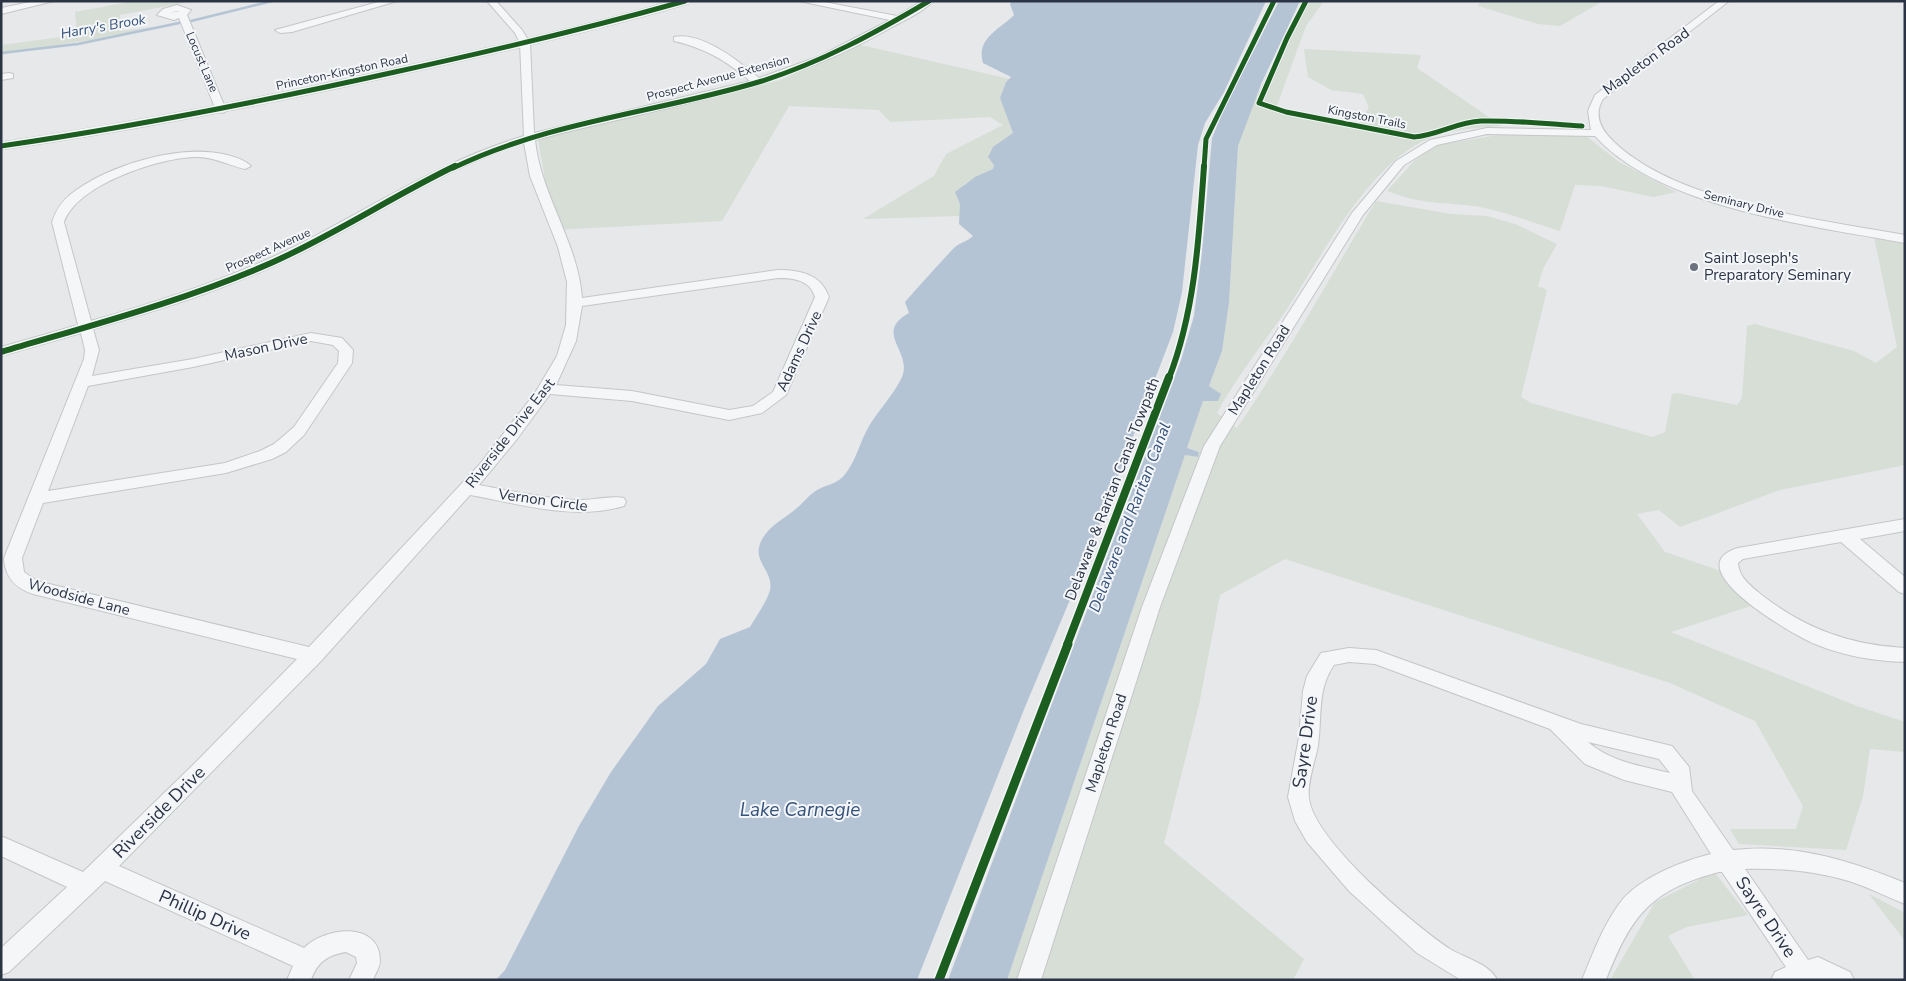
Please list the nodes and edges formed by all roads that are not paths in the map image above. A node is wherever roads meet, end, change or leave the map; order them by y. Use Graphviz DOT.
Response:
graph roads {
  1 [pos="50,1"];
  2 [pos="393,1"];
  3 [pos="492,1"];
  4 [pos="685,1"];
  5 [pos="803,1"];
  6 [pos="929,1"];
  7 [pos="1725,1"];
  8 [pos="13,5"];
  9 [pos="1,11"];
  10 [pos="182,15"];
  11 [pos="898,20"];
  12 [pos="280,30"];
  13 [pos="677,39"];
  14 [pos="525,43"];
  15 [pos="757,82"];
  16 [pos="222,110"];
  17 [pos="1598,133"];
  18 [pos="531,138"];
  19 [pos="1,146"];
  20 [pos="245,166"];
  21 [pos="1905,239"];
  22 [pos="576,304"];
  23 [pos="84,328"];
  24 [pos="1,352"];
  25 [pos="83,382"];
  26 [pos="547,389"];
  27 [pos="467,489"];
  28 [pos="37,498"];
  29 [pos="618,502"];
  30 [pos="1905,525"];
  31 [pos="1845,536"];
  32 [pos="1905,587"];
  33 [pos="1905,655"];
  34 [pos="314,656"];
  35 [pos="1551,722"];
  36 [pos="1680,785"];
  37 [pos="1,846"];
  38 [pos="1728,862"];
  39 [pos="95,877"];
  40 [pos="1905,894"];
  41 [pos="1,964"];
  42 [pos="303,970"];
  43 [pos="1793,976"];
  44 [pos="361,980"];
  45 [pos="1029,980"];
  46 [pos="1485,980"];
  47 [pos="1594,980"];
  48 [pos="1842,980"];
  1 -- 8 [label="street"];
  2 -- 12 [label="street"];
  3 -- 14 [label="street"];
  4 -- 14 [label="main road, Princeton-Kingston Road"];
  5 -- 11 [label="street"];
  6 -- 11 [label="street, Prospect Avenue Extension"];
  7 -- 17 [label="street, Mapleton Road"];
  8 -- 9 [label="street"];
  10 -- 16 [label="street, Locust Lane"];
  11 -- 15 [label="street, Prospect Avenue Extension"];
  13 -- 15 [label="street"];
  14 -- 16 [label="main road, Princeton-Kingston Road"];
  14 -- 18 [label="street, Riverside Drive East"];
  15 -- 18 [label="street, Prospect Avenue Extension"];
  16 -- 19 [label="main road, Princeton-Kingston Road"];
  17 -- 21 [label="street, Seminary Drive"];
  17 -- 45 [label="street, Mapleton Road"];
  18 -- 22 [label="street, Riverside Drive East"];
  18 -- 23 [label="street, Prospect Avenue"];
  20 -- 23 [label="street, Woodside Lane"];
  22 -- 26 [label="street, Riverside Drive East"];
  22 -- 26 [label="street, Adams Drive"];
  23 -- 24 [label="street, Prospect Avenue"];
  23 -- 25 [label="street, Woodside Lane"];
  25 -- 28 [label="street, Woodside Lane"];
  25 -- 28 [label="street, Mason Drive"];
  26 -- 27 [label="street, Riverside Drive East"];
  27 -- 29 [label="street, Vernon Circle"];
  27 -- 34 [label="street, Riverside Drive East"];
  28 -- 34 [label="street, Woodside Lane"];
  30 -- 31 [label="street"];
  31 -- 32 [label="street"];
  31 -- 33 [label="street"];
  34 -- 39 [label="street, Riverside Drive"];
  35 -- 36 [label="street, Sayre Drive"];
  35 -- 36 [label="street, Sayre Drive"];
  35 -- 46 [label="street, Sayre Drive"];
  36 -- 38 [label="street, Sayre Drive"];
  37 -- 39 [label="street, Phillip Drive"];
  38 -- 40 [label="street, Sayre Drive"];
  38 -- 43 [label="street, Sayre Drive"];
  38 -- 47 [label="street, Sayre Drive"];
  39 -- 41 [label="street, Riverside Drive"];
  39 -- 42 [label="street, Phillip Drive"];
  42 -- 44 [label="street, Phillip Drive"];
  43 -- 48 [label="street, Sayre Drive"];
}
